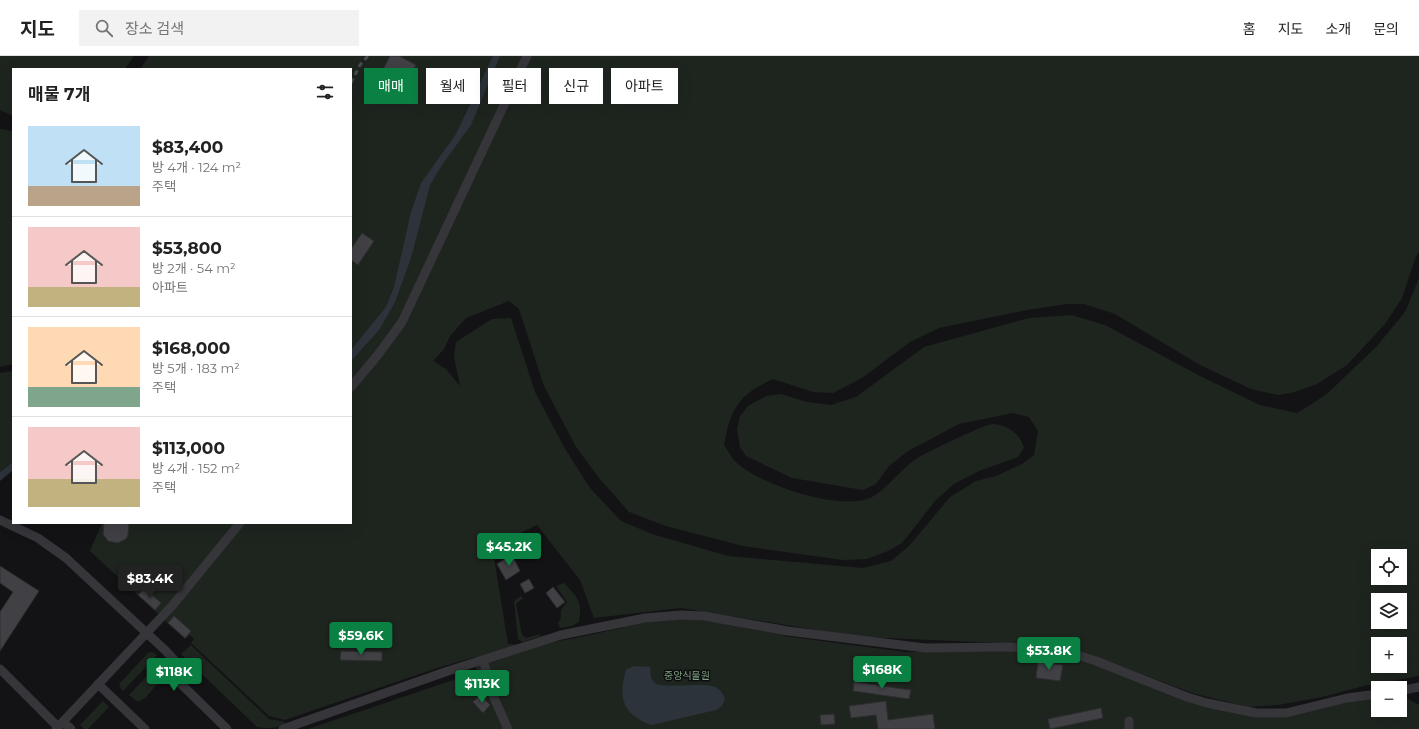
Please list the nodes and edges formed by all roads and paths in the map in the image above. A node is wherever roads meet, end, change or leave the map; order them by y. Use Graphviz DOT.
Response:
graph roads {
  1 [pos="527,56"];
  2 [pos="352,386"];
  3 [pos="1,520"];
  4 [pos="239,524"];
  5 [pos="147,633"];
  6 [pos="483,660"];
  7 [pos="0,669"];
  8 [pos="98,684"];
  9 [pos="1419,687"];
  10 [pos="1407,690"];
  11 [pos="1371,695"];
  12 [pos="59,726"];
  13 [pos="71,729"];
  14 [pos="145,729"];
  15 [pos="227,729"];
  16 [pos="283,729"];
  17 [pos="508,729"];
  1 -- 2 [label="street"];
  3 -- 5 [label="street"];
  4 -- 5 [label="street"];
  5 -- 8 [label="street"];
  5 -- 15 [label="street"];
  6 -- 11 [label="street"];
  6 -- 16 [label="street"];
  6 -- 17 [label="street"];
  7 -- 12 [label="street"];
  8 -- 12 [label="street"];
  8 -- 14 [label="street"];
  9 -- 10 [label="street"];
  12 -- 13 [label="street"];
}
